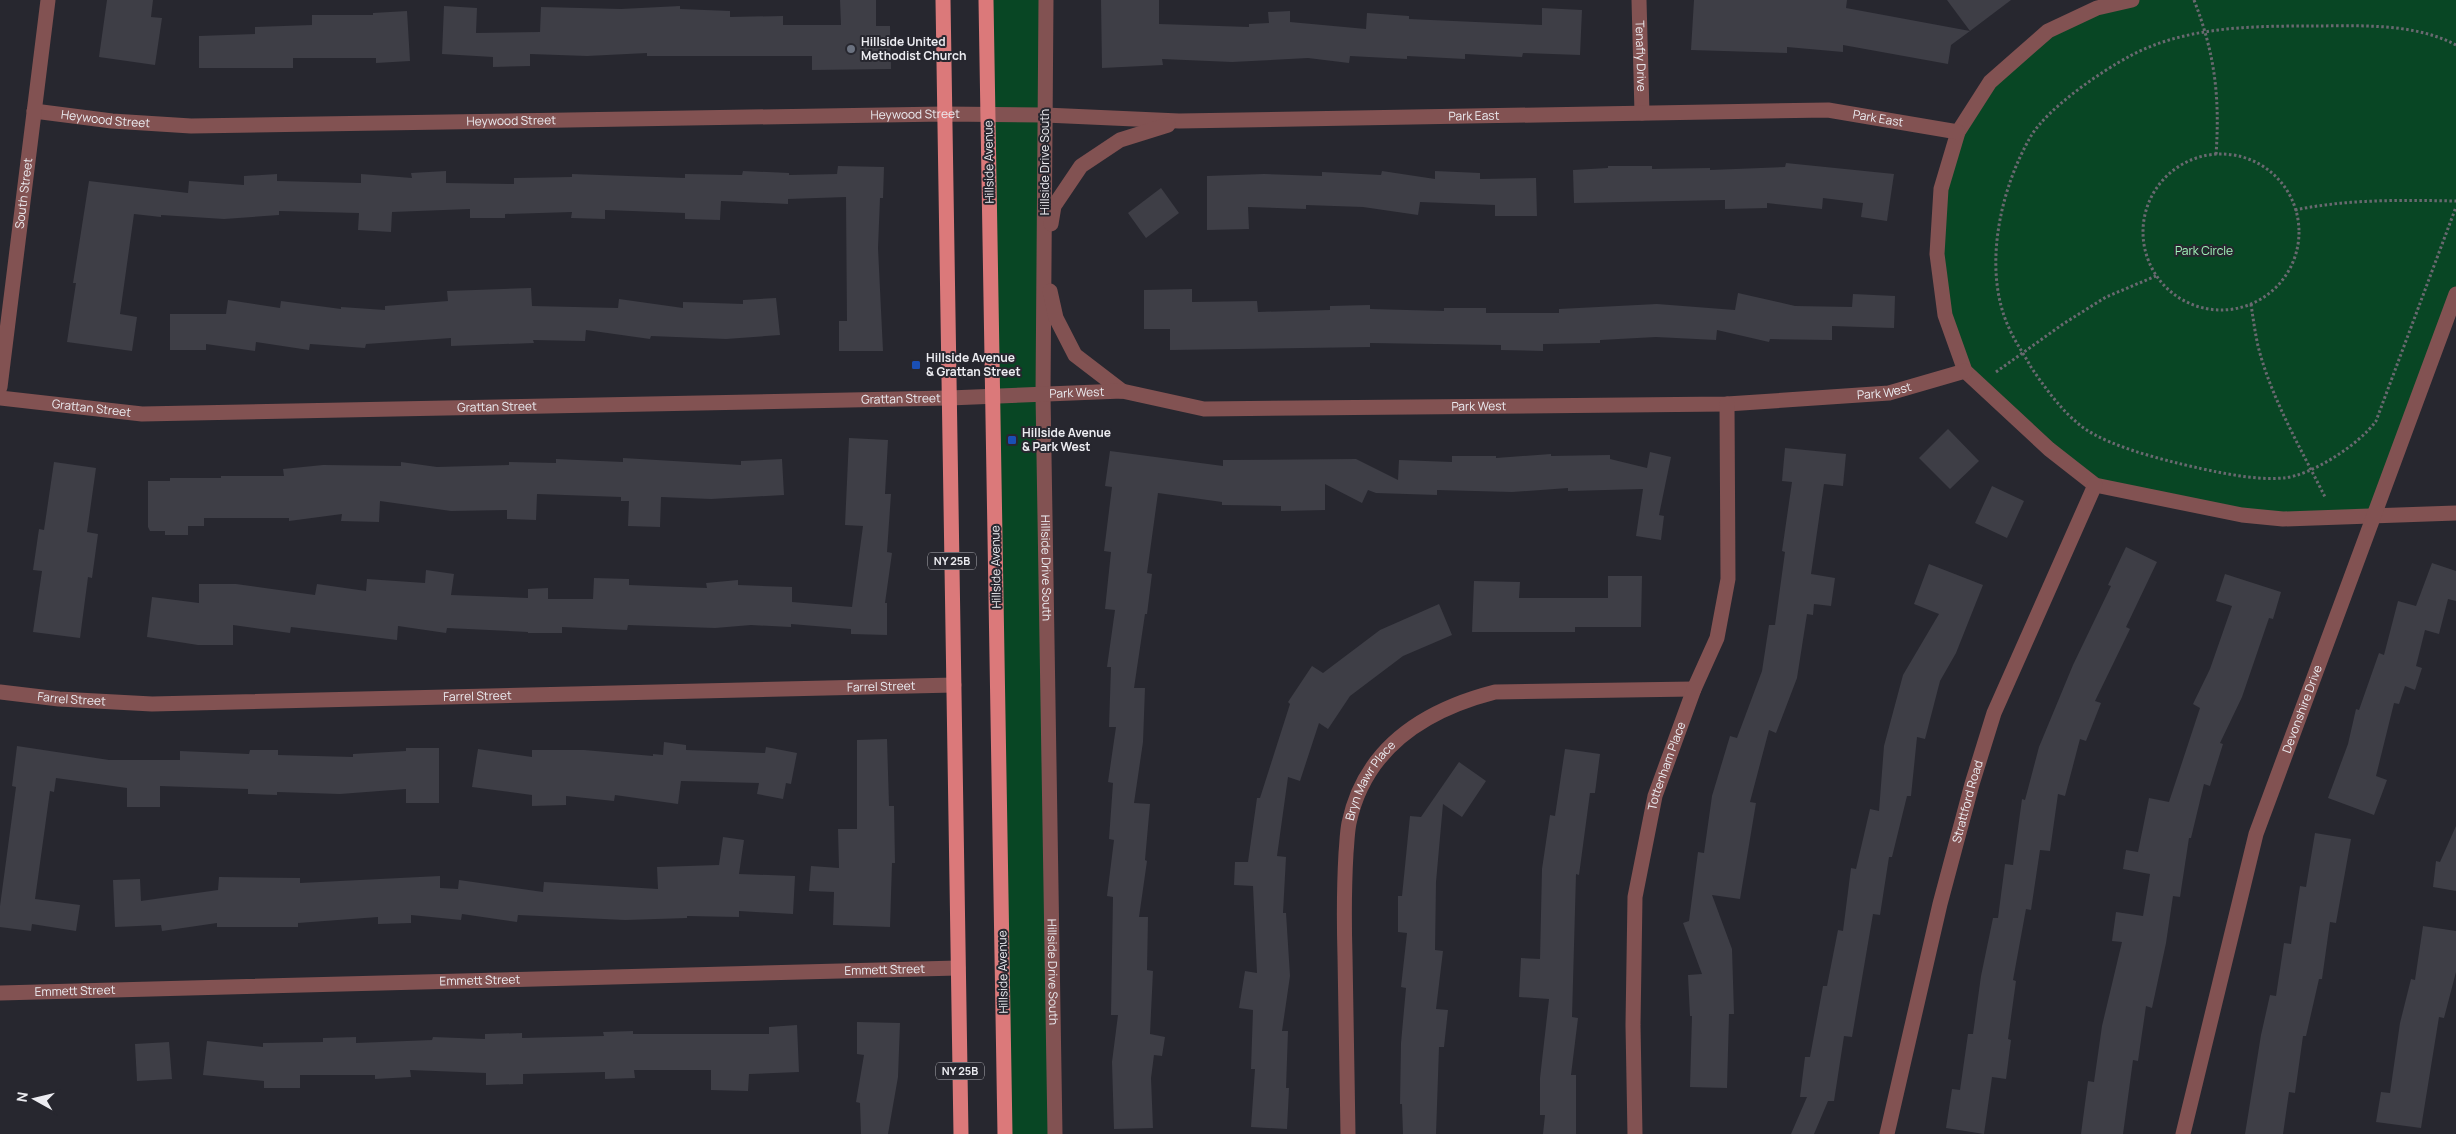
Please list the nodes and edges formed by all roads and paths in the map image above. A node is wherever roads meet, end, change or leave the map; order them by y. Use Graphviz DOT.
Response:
graph roads {
  1 [pos="48,0"];
  2 [pos="942,0"];
  3 [pos="986,0"];
  4 [pos="1046,0"];
  5 [pos="1639,0"];
  6 [pos="2132,0"];
  7 [pos="2194,0"];
  8 [pos="2207,32"];
  9 [pos="2456,45"];
  10 [pos="34,111"];
  11 [pos="1642,113"];
  12 [pos="944,114"];
  13 [pos="988,114"];
  14 [pos="1045,115"];
  15 [pos="1179,122"];
  16 [pos="1958,132"];
  17 [pos="2216,155"];
  18 [pos="2456,201"];
  19 [pos="2456,207"];
  20 [pos="2295,210"];
  21 [pos="1044,263"];
  22 [pos="2156,276"];
  23 [pos="2456,294"];
  24 [pos="2251,304"];
  25 [pos="2023,353"];
  26 [pos="1965,371"];
  27 [pos="1979,384"];
  28 [pos="0,386"];
  29 [pos="1122,391"];
  30 [pos="1043,394"];
  31 [pos="993,396"];
  32 [pos="0,398"];
  33 [pos="949,398"];
  34 [pos="1727,404"];
  35 [pos="2309,469"];
  36 [pos="2095,485"];
  37 [pos="2456,514"];
  38 [pos="2373,516"];
  39 [pos="2336,517"];
  40 [pos="954,685"];
  41 [pos="1694,689"];
  42 [pos="0,692"];
  43 [pos="958,968"];
  44 [pos="0,993"];
  45 [pos="961,1134"];
  46 [pos="1005,1134"];
  47 [pos="1055,1134"];
  48 [pos="1348,1134"];
  49 [pos="1635,1134"];
  50 [pos="1887,1134"];
  51 [pos="2182,1134"];
  1 -- 10 [label="street, South Street"];
  2 -- 12 [label="main road, NY 25B"];
  3 -- 13 [label="main road, Hillside Avenue"];
  4 -- 14 [label="street, Hillside Drive South"];
  5 -- 11 [label="street, Tenafly Drive"];
  6 -- 16 [label="street"];
  7 -- 8 [label="path"];
  8 -- 9 [label="path"];
  8 -- 17 [label="path"];
  8 -- 25 [label="path"];
  10 -- 12 [label="street, Heywood Street"];
  10 -- 28 [label="street, South Street"];
  11 -- 15 [label="street, Park East"];
  11 -- 16 [label="street, Park East"];
  12 -- 13 [label="street, Heywood Street"];
  12 -- 33 [label="main road, NY 25B"];
  13 -- 14 [label="street, Park East"];
  13 -- 31 [label="main road, Hillside Avenue"];
  14 -- 15 [label="street, Park East"];
  14 -- 21 [label="street, Hillside Drive South"];
  15 -- 21 [label="street"];
  16 -- 26 [label="street"];
  17 -- 20 [label="path"];
  17 -- 22 [label="path"];
  18 -- 20 [label="path"];
  19 -- 35 [label="path"];
  20 -- 24 [label="path"];
  21 -- 29 [label="street"];
  21 -- 30 [label="street, Hillside Drive South"];
  22 -- 24 [label="path"];
  22 -- 25 [label="path"];
  23 -- 38 [label="street, Devonshire Drive"];
  24 -- 35 [label="path"];
  25 -- 27 [label="path"];
  25 -- 35 [label="path"];
  26 -- 27 [label="street"];
  26 -- 34 [label="street, Park West"];
  27 -- 36 [label="street"];
  29 -- 30 [label="street, Park West"];
  29 -- 34 [label="street, Park West"];
  30 -- 31 [label="street, Park West"];
  30 -- 47 [label="street, Hillside Drive South"];
  31 -- 33 [label="street, Grattan Street"];
  31 -- 46 [label="main road, Hillside Avenue"];
  32 -- 33 [label="street, Grattan Street"];
  33 -- 40 [label="main road, NY 25B"];
  34 -- 41 [label="street, Tottenham Place"];
  35 -- 39 [label="path"];
  36 -- 39 [label="street"];
  36 -- 50 [label="street, Strattford Road"];
  37 -- 38 [label="street"];
  38 -- 39 [label="street"];
  38 -- 51 [label="street, Devonshire Drive"];
  40 -- 42 [label="street, Farrel Street"];
  40 -- 43 [label="main road, NY 25B"];
  41 -- 48 [label="street, Bryn Mawr Place"];
  41 -- 49 [label="street, Tottenham Place"];
  43 -- 44 [label="street, Emmett Street"];
  43 -- 45 [label="main road, NY 25B"];
}
